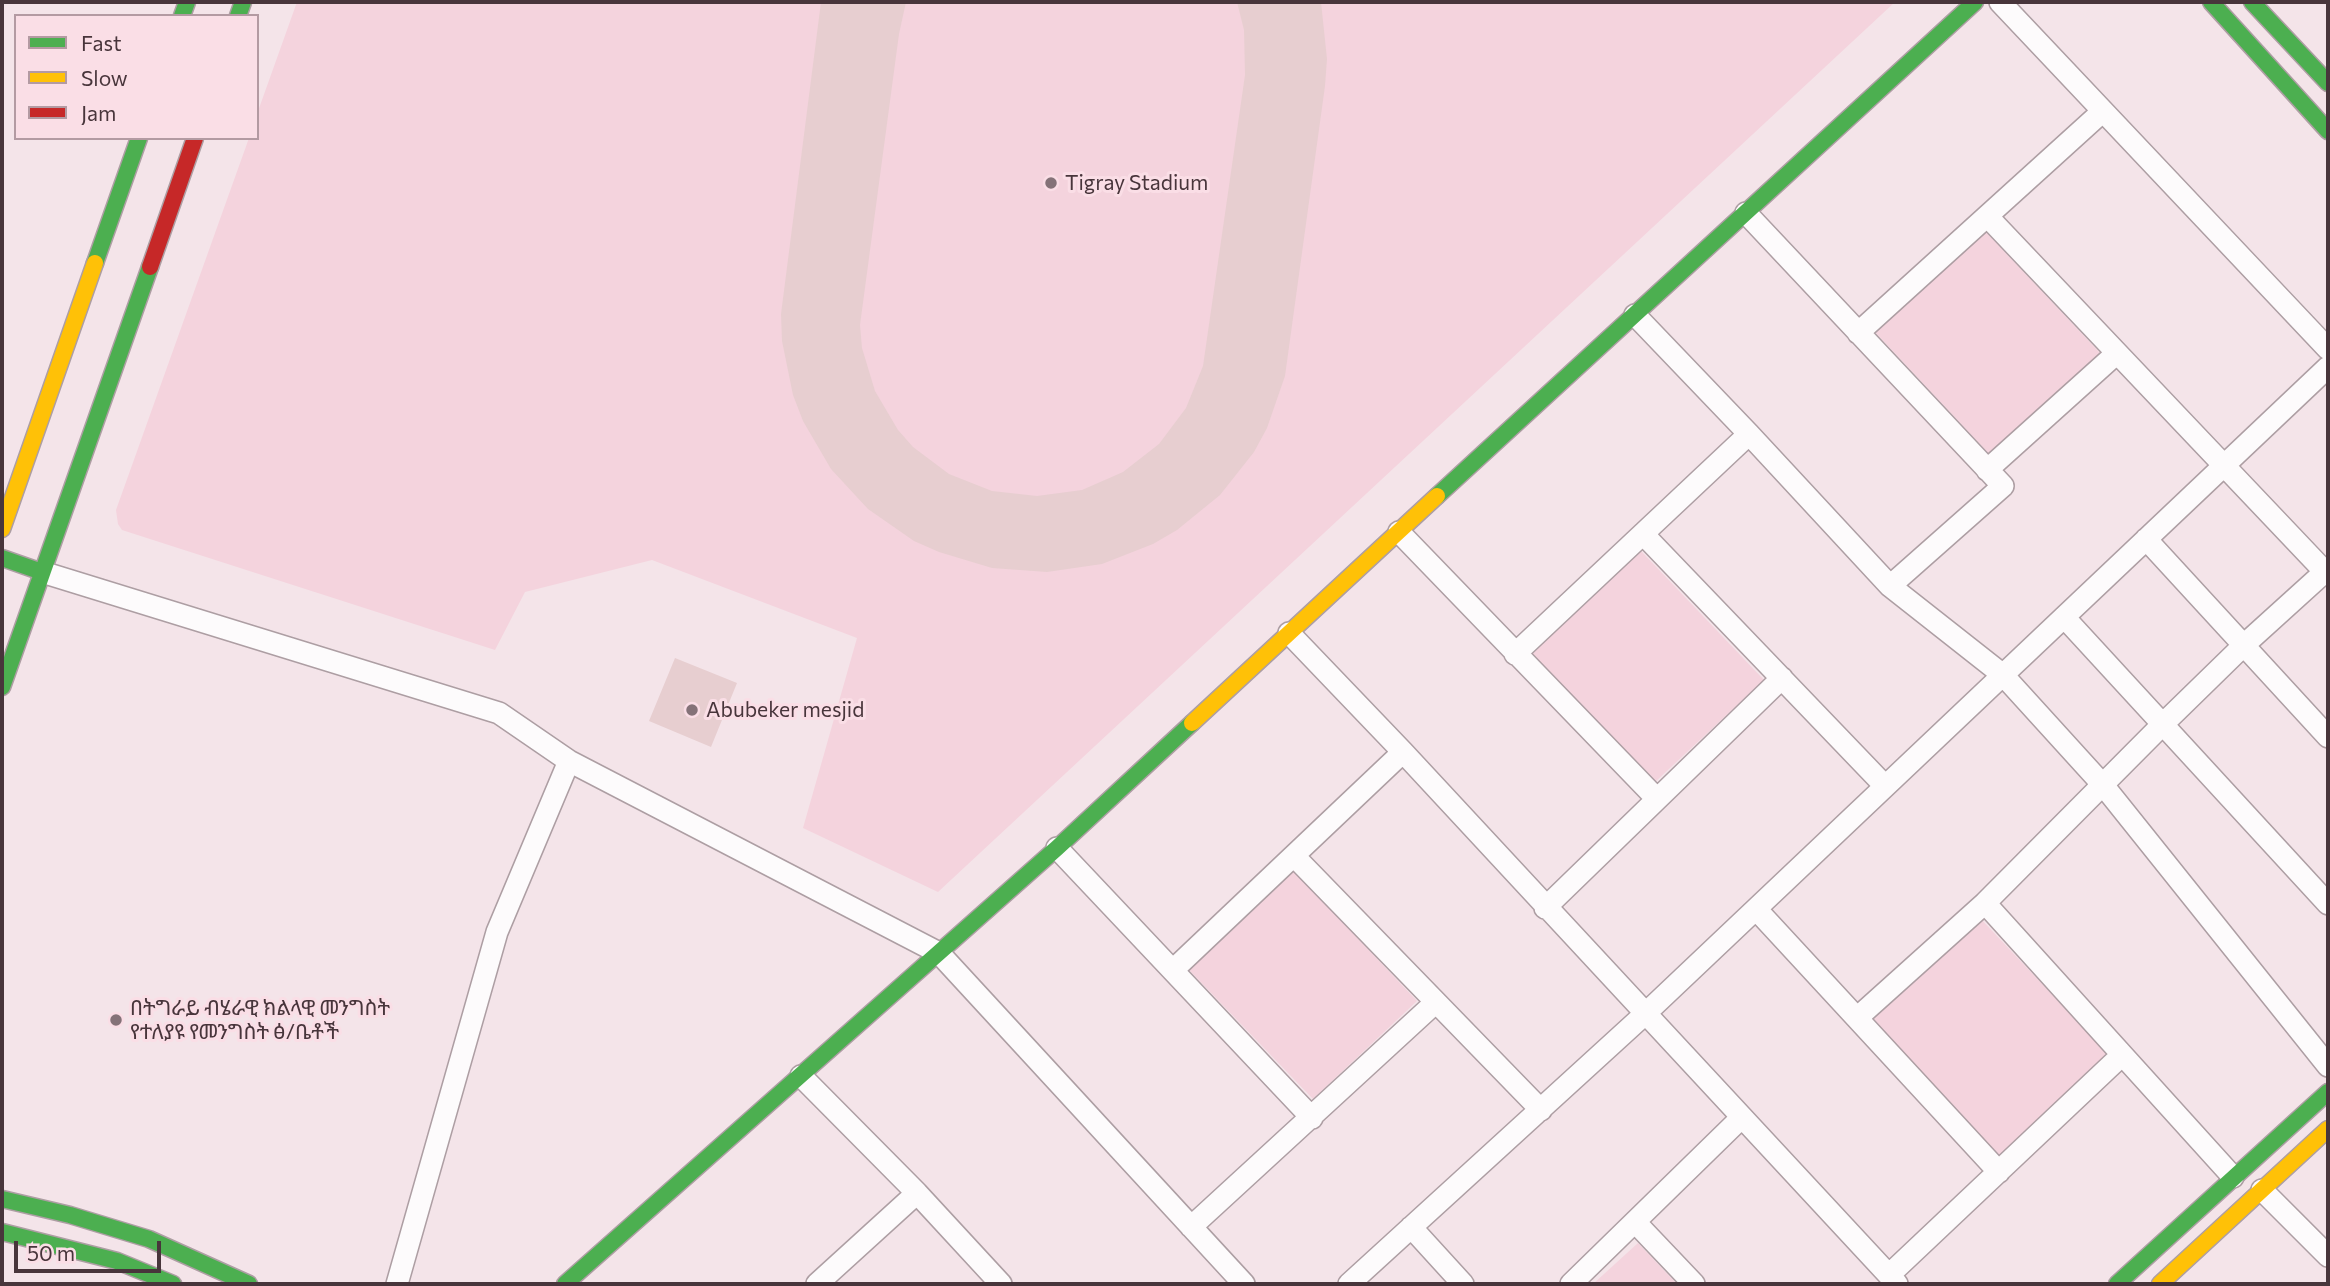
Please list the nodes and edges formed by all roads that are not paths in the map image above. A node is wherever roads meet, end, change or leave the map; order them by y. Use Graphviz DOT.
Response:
graph roads {
  1 [pos="1975,2"];
  2 [pos="2000,2"];
  3 [pos="2211,2"];
  4 [pos="2252,2"];
  5 [pos="2328,83"];
  6 [pos="2103,111"];
  7 [pos="2328,131"];
  8 [pos="138,140"];
  9 [pos="194,140"];
  10 [pos="1746,213"];
  11 [pos="1988,217"];
  12 [pos="1635,315"];
  13 [pos="1858,333"];
  14 [pos="2328,349"];
  15 [pos="2118,353"];
  16 [pos="2328,367"];
  17 [pos="1749,434"];
  18 [pos="2224,465"];
  19 [pos="1987,470"];
  20 [pos="2,528"];
  21 [pos="1399,532"];
  22 [pos="1644,535"];
  23 [pos="2146,539"];
  24 [pos="2,558"];
  25 [pos="42,572"];
  26 [pos="2327,572"];
  27 [pos="1890,586"];
  28 [pos="2064,617"];
  29 [pos="1289,633"];
  30 [pos="2244,645"];
  31 [pos="1515,654"];
  32 [pos="2003,675"];
  33 [pos="1782,678"];
  34 [pos="2,687"];
  35 [pos="2163,724"];
  36 [pos="2328,737"];
  37 [pos="1404,752"];
  38 [pos="569,761"];
  39 [pos="2103,785"];
  40 [pos="1885,786"];
  41 [pos="1657,799"];
  42 [pos="1057,848"];
  43 [pos="1294,856"];
  44 [pos="1985,903"];
  45 [pos="2328,904"];
  46 [pos="1545,908"];
  47 [pos="1756,909"];
  48 [pos="939,953"];
  49 [pos="1173,970"];
  50 [pos="1436,1002"];
  51 [pos="1646,1013"];
  52 [pos="1857,1018"];
  53 [pos="2122,1055"];
  54 [pos="2328,1066"];
  55 [pos="801,1076"];
  56 [pos="2328,1092"];
  57 [pos="1541,1110"];
  58 [pos="1312,1118"];
  59 [pos="1741,1118"];
  60 [pos="2328,1129"];
  61 [pos="1999,1172"];
  62 [pos="2233,1177"];
  63 [pos="2262,1190"];
  64 [pos="917,1193"];
  65 [pos="2,1199"];
  66 [pos="1636,1223"];
  67 [pos="102,1224"];
  68 [pos="1191,1227"];
  69 [pos="1411,1227"];
  70 [pos="2,1232"];
  71 [pos="93,1253"];
  72 [pos="2328,1255"];
  73 [pos="1893,1280"];
  74 [pos="173,1284"];
  75 [pos="249,1284"];
  76 [pos="397,1284"];
  77 [pos="565,1284"];
  78 [pos="817,1284"];
  79 [pos="1001,1284"];
  80 [pos="1244,1284"];
  81 [pos="1349,1284"];
  82 [pos="1463,1284"];
  83 [pos="1571,1284"];
  84 [pos="1694,1284"];
  85 [pos="2118,1284"];
  86 [pos="2160,1284"];
  1 -- 10 [label="street"];
  2 -- 6 [label="street"];
  3 -- 7 [label="street"];
  4 -- 5 [label="street"];
  6 -- 11 [label="street"];
  6 -- 14 [label="street"];
  8 -- 20 [label="street"];
  9 -- 25 [label="street"];
  10 -- 12 [label="street"];
  10 -- 13 [label="street"];
  11 -- 13 [label="street"];
  11 -- 15 [label="street"];
  12 -- 17 [label="street"];
  12 -- 21 [label="street"];
  13 -- 19 [label="street"];
  15 -- 18 [label="street"];
  15 -- 19 [label="street"];
  16 -- 18 [label="street"];
  17 -- 22 [label="street"];
  17 -- 27 [label="street"];
  18 -- 23 [label="street"];
  18 -- 26 [label="street"];
  19 -- 27 [label="street"];
  21 -- 29 [label="street"];
  21 -- 31 [label="street"];
  22 -- 31 [label="street"];
  22 -- 33 [label="street"];
  23 -- 28 [label="street"];
  23 -- 30 [label="street"];
  24 -- 25 [label="street"];
  25 -- 34 [label="street"];
  25 -- 38 [label="street"];
  26 -- 30 [label="street"];
  27 -- 32 [label="street"];
  28 -- 32 [label="street"];
  28 -- 35 [label="street"];
  29 -- 37 [label="street"];
  29 -- 42 [label="street"];
  30 -- 35 [label="street"];
  30 -- 36 [label="street"];
  31 -- 41 [label="street"];
  32 -- 39 [label="street"];
  32 -- 40 [label="street"];
  33 -- 40 [label="street"];
  33 -- 41 [label="street"];
  35 -- 39 [label="street"];
  35 -- 45 [label="street"];
  37 -- 43 [label="street"];
  37 -- 46 [label="street"];
  38 -- 48 [label="street"];
  38 -- 76 [label="street"];
  39 -- 44 [label="street"];
  39 -- 54 [label="street"];
  40 -- 47 [label="street"];
  41 -- 46 [label="street"];
  42 -- 48 [label="street"];
  42 -- 49 [label="street"];
  43 -- 49 [label="street"];
  43 -- 50 [label="street"];
  44 -- 52 [label="street"];
  44 -- 53 [label="street"];
  46 -- 51 [label="street"];
  47 -- 51 [label="street"];
  47 -- 52 [label="street"];
  48 -- 55 [label="street"];
  48 -- 68 [label="street"];
  49 -- 58 [label="street"];
  50 -- 57 [label="street"];
  50 -- 58 [label="street"];
  51 -- 57 [label="street"];
  51 -- 59 [label="street"];
  52 -- 61 [label="street"];
  53 -- 61 [label="street"];
  53 -- 62 [label="street"];
  55 -- 64 [label="street"];
  55 -- 77 [label="street"];
  56 -- 62 [label="street"];
  57 -- 69 [label="street"];
  58 -- 68 [label="street"];
  59 -- 66 [label="street"];
  59 -- 73 [label="street"];
  60 -- 63 [label="street"];
  61 -- 73 [label="street"];
  62 -- 85 [label="street"];
  63 -- 72 [label="street"];
  63 -- 86 [label="street"];
  64 -- 78 [label="street"];
  64 -- 79 [label="street"];
  65 -- 67 [label="street"];
  66 -- 83 [label="street"];
  66 -- 84 [label="street"];
  67 -- 71 [label="street"];
  67 -- 75 [label="street"];
  68 -- 80 [label="street"];
  69 -- 81 [label="street"];
  69 -- 82 [label="street"];
  70 -- 71 [label="street"];
  71 -- 74 [label="street"];
}
